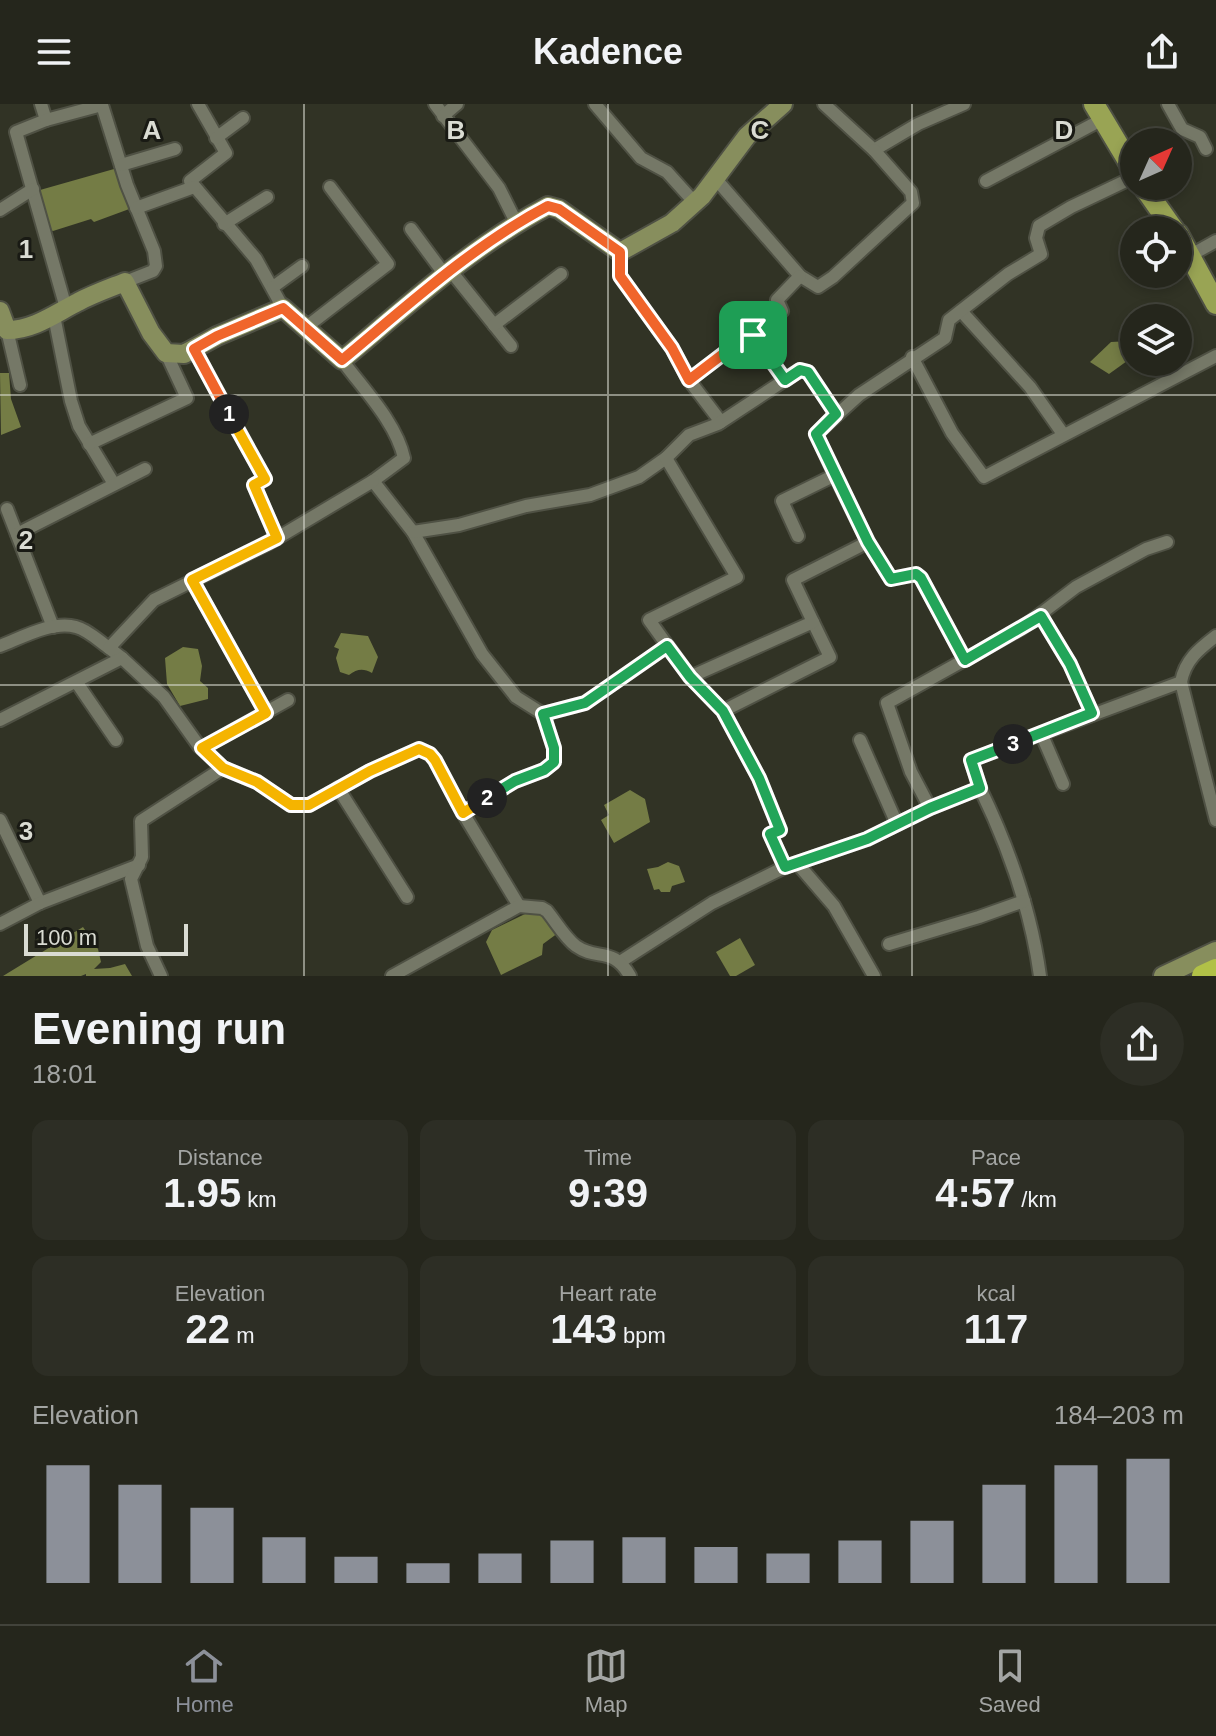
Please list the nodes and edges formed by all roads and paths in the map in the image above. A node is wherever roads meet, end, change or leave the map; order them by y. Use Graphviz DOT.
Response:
graph roads {
  1 [pos="41,104"];
  2 [pos="198,104"];
  3 [pos="435,104"];
  4 [pos="457,104"];
  5 [pos="595,104"];
  6 [pos="783,104"];
  7 [pos="824,104"];
  8 [pos="964,104"];
  9 [pos="1168,104"];
  10 [pos="1097,108"];
  11 [pos="443,116"];
  12 [pos="243,118"];
  13 [pos="46,120"];
  14 [pos="216,138"];
  15 [pos="175,149"];
  16 [pos="1120,149"];
  17 [pos="1206,149"];
  18 [pos="874,150"];
  19 [pos="121,165"];
  20 [pos="715,178"];
  21 [pos="986,181"];
  22 [pos="1120,181"];
  23 [pos="194,187"];
  24 [pos="330,187"];
  25 [pos="33,189"];
  26 [pos="267,197"];
  27 [pos="695,203"];
  28 [pos="136,208"];
  29 [pos="0,210"];
  30 [pos="516,222"];
  31 [pos="224,224"];
  32 [pos="411,229"];
  33 [pos="1216,241"];
  34 [pos="620,252"];
  35 [pos="1192,254"];
  36 [pos="1192,257"];
  37 [pos="302,266"];
  38 [pos="448,273"];
  39 [pos="561,274"];
  40 [pos="800,276"];
  41 [pos="125,282"];
  42 [pos="273,287"];
  43 [pos="1216,304"];
  44 [pos="283,308"];
  45 [pos="0,311"];
  46 [pos="961,311"];
  47 [pos="60,312"];
  48 [pos="494,325"];
  49 [pos="305,328"];
  50 [pos="7,330"];
  51 [pos="753,335"];
  52 [pos="511,346"];
  53 [pos="194,349"];
  54 [pos="166,353"];
  55 [pos="1216,356"];
  56 [pos="912,357"];
  57 [pos="342,360"];
  58 [pos="689,380"];
  59 [pos="785,380"];
  60 [pos="20,385"];
  61 [pos="836,414"];
  62 [pos="721,422"];
  63 [pos="1063,434"];
  64 [pos="89,444"];
  65 [pos="666,458"];
  66 [pos="145,469"];
  67 [pos="835,475"];
  68 [pos="373,481"];
  69 [pos="114,484"];
  70 [pos="7,509"];
  71 [pos="413,532"];
  72 [pos="17,534"];
  73 [pos="798,536"];
  74 [pos="277,538"];
  75 [pos="868,542"];
  76 [pos="1167,542"];
  77 [pos="192,580"];
  78 [pos="1041,616"];
  79 [pos="813,622"];
  80 [pos="53,627"];
  81 [pos="1216,636"];
  82 [pos="0,646"];
  83 [pos="667,646"];
  84 [pos="109,648"];
  85 [pos="122,658"];
  86 [pos="965,660"];
  87 [pos="690,677"];
  88 [pos="1181,682"];
  89 [pos="77,683"];
  90 [pos="288,700"];
  91 [pos="723,711"];
  92 [pos="266,713"];
  93 [pos="1092,713"];
  94 [pos="543,714"];
  95 [pos="0,720"];
  96 [pos="1041,733"];
  97 [pos="116,740"];
  98 [pos="860,740"];
  99 [pos="202,748"];
  100 [pos="223,768"];
  101 [pos="1063,784"];
  102 [pos="338,788"];
  103 [pos="980,788"];
  104 [pos="930,808"];
  105 [pos="463,813"];
  106 [pos="0,820"];
  107 [pos="1216,820"];
  108 [pos="897,824"];
  109 [pos="139,865"];
  110 [pos="791,865"];
  111 [pos="407,897"];
  112 [pos="1024,901"];
  113 [pos="40,903"];
  114 [pos="519,906"];
  115 [pos="0,924"];
  116 [pos="889,944"];
  117 [pos="1216,951"];
  118 [pos="620,962"];
  119 [pos="1216,970"];
  120 [pos="1172,974"];
  121 [pos="161,976"];
  122 [pos="392,976"];
  123 [pos="630,976"];
  124 [pos="874,976"];
  125 [pos="1040,976"];
  126 [pos="1203,976"];
  1 -- 13 [label="street"];
  2 -- 14 [label="street"];
  3 -- 11 [label="street"];
  4 -- 11 [label="street"];
  5 -- 27 [label="street"];
  6 -- 20 [label="street"];
  7 -- 18 [label="street"];
  8 -- 18 [label="street"];
  9 -- 17 [label="street"];
  10 -- 16 [label="main road"];
  10 -- 21 [label="street"];
  11 -- 30 [label="street"];
  12 -- 14 [label="street"];
  13 -- 19 [label="street"];
  13 -- 25 [label="street"];
  14 -- 23 [label="street"];
  15 -- 19 [label="street"];
  18 -- 40 [label="street"];
  19 -- 28 [label="street"];
  20 -- 27 [label="street"];
  20 -- 40 [label="street"];
  22 -- 46 [label="street"];
  23 -- 28 [label="street"];
  23 -- 31 [label="street"];
  24 -- 49 [label="street"];
  25 -- 29 [label="street"];
  25 -- 47 [label="street"];
  26 -- 31 [label="street"];
  27 -- 34 [label="street"];
  28 -- 41 [label="street"];
  30 -- 34 [label="street"];
  30 -- 38 [label="street"];
  31 -- 42 [label="street"];
  32 -- 38 [label="street"];
  33 -- 35 [label="street"];
  34 -- 58 [label="street"];
  36 -- 43 [label="main road"];
  37 -- 42 [label="street"];
  38 -- 48 [label="street"];
  38 -- 57 [label="street"];
  39 -- 48 [label="street"];
  40 -- 51 [label="street"];
  41 -- 47 [label="street"];
  41 -- 54 [label="street"];
  42 -- 44 [label="street"];
  44 -- 49 [label="street"];
  44 -- 53 [label="street"];
  45 -- 50 [label="street"];
  46 -- 56 [label="street"];
  46 -- 63 [label="street"];
  47 -- 50 [label="street"];
  47 -- 64 [label="street"];
  48 -- 52 [label="street"];
  49 -- 57 [label="street"];
  50 -- 60 [label="street"];
  51 -- 58 [label="street"];
  51 -- 59 [label="street"];
  53 -- 54 [label="street"];
  53 -- 74 [label="street"];
  54 -- 64 [label="street"];
  55 -- 63 [label="street"];
  56 -- 61 [label="street"];
  56 -- 63 [label="street"];
  57 -- 68 [label="street"];
  58 -- 62 [label="street"];
  59 -- 61 [label="street"];
  59 -- 62 [label="street"];
  61 -- 67 [label="street"];
  62 -- 65 [label="street"];
  64 -- 69 [label="street"];
  65 -- 71 [label="street"];
  65 -- 83 [label="street"];
  66 -- 69 [label="street"];
  67 -- 73 [label="street"];
  67 -- 75 [label="street"];
  68 -- 71 [label="street"];
  68 -- 74 [label="street"];
  69 -- 72 [label="street"];
  70 -- 72 [label="street"];
  71 -- 94 [label="street"];
  72 -- 80 [label="street"];
  74 -- 77 [label="street"];
  75 -- 79 [label="street"];
  75 -- 86 [label="street"];
  76 -- 78 [label="street"];
  77 -- 84 [label="street"];
  77 -- 92 [label="street"];
  78 -- 86 [label="street"];
  78 -- 93 [label="street"];
  79 -- 87 [label="street"];
  79 -- 91 [label="street"];
  80 -- 82 [label="street"];
  80 -- 84 [label="street"];
  81 -- 88 [label="street"];
  83 -- 87 [label="street"];
  83 -- 94 [label="street"];
  84 -- 85 [label="street"];
  85 -- 89 [label="street"];
  85 -- 99 [label="street"];
  86 -- 104 [label="street"];
  87 -- 91 [label="street"];
  88 -- 93 [label="street"];
  88 -- 107 [label="street"];
  89 -- 95 [label="street"];
  89 -- 97 [label="street"];
  90 -- 92 [label="street"];
  91 -- 110 [label="street"];
  92 -- 99 [label="street"];
  93 -- 96 [label="street"];
  94 -- 105 [label="street"];
  96 -- 101 [label="street"];
  96 -- 103 [label="street"];
  98 -- 108 [label="street"];
  99 -- 100 [label="street"];
  100 -- 102 [label="street"];
  100 -- 109 [label="street"];
  102 -- 105 [label="street"];
  102 -- 111 [label="street"];
  103 -- 104 [label="street"];
  103 -- 112 [label="street"];
  104 -- 108 [label="street"];
  105 -- 114 [label="street"];
  106 -- 113 [label="street"];
  108 -- 110 [label="street"];
  109 -- 113 [label="street"];
  109 -- 121 [label="street"];
  110 -- 118 [label="street"];
  110 -- 124 [label="street"];
  112 -- 116 [label="street"];
  112 -- 125 [label="street"];
  113 -- 115 [label="street"];
  114 -- 118 [label="street"];
  114 -- 122 [label="street"];
  117 -- 120 [label="street"];
  118 -- 123 [label="street"];
  119 -- 126 [label="highway"];
}
